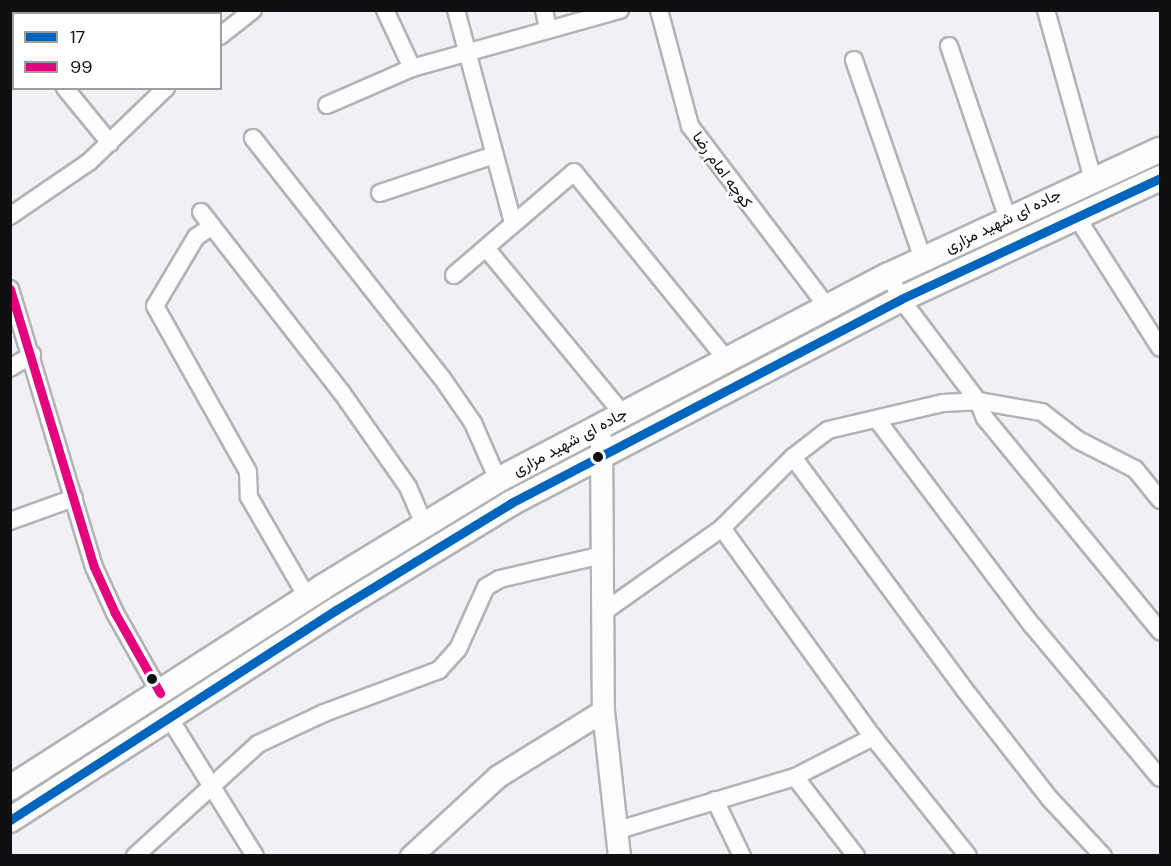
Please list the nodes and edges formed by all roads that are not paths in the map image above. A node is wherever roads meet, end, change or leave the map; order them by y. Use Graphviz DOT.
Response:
graph roads {
  1 [pos="253,10"];
  2 [pos="385,10"];
  3 [pos="456,10"];
  4 [pos="544,10"];
  5 [pos="620,10"];
  6 [pos="659,10"];
  7 [pos="1046,10"];
  8 [pos="548,29"];
  9 [pos="222,34"];
  10 [pos="949,46"];
  11 [pos="466,53"];
  12 [pos="855,60"];
  13 [pos="412,68"];
  14 [pos="67,90"];
  15 [pos="164,90"];
  16 [pos="327,105"];
  17 [pos="253,138"];
  18 [pos="110,143"];
  19 [pos="1161,150"];
  20 [pos="494,155"];
  21 [pos="1161,178"];
  22 [pos="1093,179"];
  23 [pos="380,193"];
  24 [pos="201,212"];
  25 [pos="10,216"];
  26 [pos="1076,216"];
  27 [pos="1008,219"];
  28 [pos="513,222"];
  29 [pos="212,226"];
  30 [pos="486,248"];
  31 [pos="923,259"];
  32 [pos="454,275"];
  33 [pos="889,275"];
  34 [pos="10,288"];
  35 [pos="901,300"];
  36 [pos="828,308"];
  37 [pos="1161,348"];
  38 [pos="32,355"];
  39 [pos="727,360"];
  40 [pos="10,368"];
  41 [pos="978,401"];
  42 [pos="623,414"];
  43 [pos="878,421"];
  44 [pos="601,425"];
  45 [pos="601,455"];
  46 [pos="793,458"];
  47 [pos="498,480"];
  48 [pos="74,498"];
  49 [pos="1161,500"];
  50 [pos="10,520"];
  51 [pos="424,524"];
  52 [pos="722,528"];
  53 [pos="602,555"];
  54 [pos="307,597"];
  55 [pos="602,613"];
  56 [pos="1161,631"];
  57 [pos="160,693"];
  58 [pos="603,711"];
  59 [pos="170,718"];
  60 [pos="873,737"];
  61 [pos="795,777"];
  62 [pos="1161,778"];
  63 [pos="213,783"];
  64 [pos="10,788"];
  65 [pos="715,800"];
  66 [pos="10,820"];
  67 [pos="615,831"];
  68 [pos="135,855"];
  69 [pos="255,855"];
  70 [pos="411,855"];
  71 [pos="619,855"];
  72 [pos="742,855"];
  73 [pos="856,855"];
  74 [pos="968,855"];
  75 [pos="1103,855"];
  1 -- 9 [label="street"];
  2 -- 13 [label="street"];
  3 -- 11 [label="street"];
  4 -- 8 [label="street"];
  5 -- 8 [label="street"];
  6 -- 36 [label="street, کوچه امام رضا"];
  7 -- 22 [label="street"];
  8 -- 11 [label="street"];
  10 -- 27 [label="street"];
  11 -- 13 [label="street"];
  11 -- 20 [label="street"];
  12 -- 31 [label="street"];
  13 -- 16 [label="street"];
  14 -- 18 [label="street"];
  15 -- 18 [label="street"];
  17 -- 47 [label="street"];
  18 -- 25 [label="street"];
  19 -- 22 [label="main road, جاده ای شهید مزاری"];
  20 -- 23 [label="street"];
  20 -- 28 [label="street"];
  21 -- 26 [label="main road"];
  22 -- 27 [label="main road, جاده ای شهید مزاری"];
  24 -- 29 [label="street"];
  26 -- 35 [label="main road"];
  26 -- 37 [label="street"];
  27 -- 31 [label="main road, جاده ای شهید مزاری"];
  28 -- 30 [label="street"];
  28 -- 39 [label="street"];
  29 -- 51 [label="street"];
  29 -- 54 [label="street"];
  30 -- 32 [label="street"];
  30 -- 42 [label="street"];
  31 -- 33 [label="main road, جاده ای شهید مزاری"];
  33 -- 35 [label="street"];
  33 -- 36 [label="main road, جاده ای شهید مزاری"];
  34 -- 38 [label="street"];
  35 -- 41 [label="street"];
  35 -- 45 [label="main road"];
  36 -- 39 [label="main road, جاده ای شهید مزاری"];
  38 -- 40 [label="street"];
  38 -- 48 [label="street"];
  39 -- 42 [label="main road, جاده ای شهید مزاری"];
  41 -- 43 [label="street"];
  41 -- 49 [label="street"];
  41 -- 56 [label="street"];
  42 -- 44 [label="main road, جاده ای شهید مزاری"];
  43 -- 46 [label="street"];
  43 -- 62 [label="street"];
  44 -- 45 [label="street"];
  44 -- 47 [label="main road, جاده ای شهید مزاری"];
  45 -- 53 [label="street"];
  45 -- 59 [label="main road"];
  46 -- 52 [label="street"];
  46 -- 75 [label="street"];
  47 -- 51 [label="main road, جاده ای شهید مزاری"];
  48 -- 50 [label="street"];
  48 -- 57 [label="street"];
  51 -- 54 [label="main road, جاده ای شهید مزاری"];
  52 -- 55 [label="street"];
  52 -- 60 [label="street"];
  53 -- 55 [label="street"];
  53 -- 63 [label="street"];
  54 -- 57 [label="main road, جاده ای شهید مزاری"];
  55 -- 58 [label="street"];
  57 -- 64 [label="main road, جاده ای شهید مزاری"];
  58 -- 67 [label="street"];
  58 -- 70 [label="street"];
  59 -- 63 [label="street"];
  59 -- 66 [label="main road"];
  60 -- 61 [label="street"];
  60 -- 74 [label="street"];
  61 -- 65 [label="street"];
  61 -- 73 [label="street"];
  63 -- 68 [label="street"];
  63 -- 69 [label="street"];
  65 -- 67 [label="street"];
  65 -- 72 [label="street"];
  67 -- 71 [label="street"];
}
